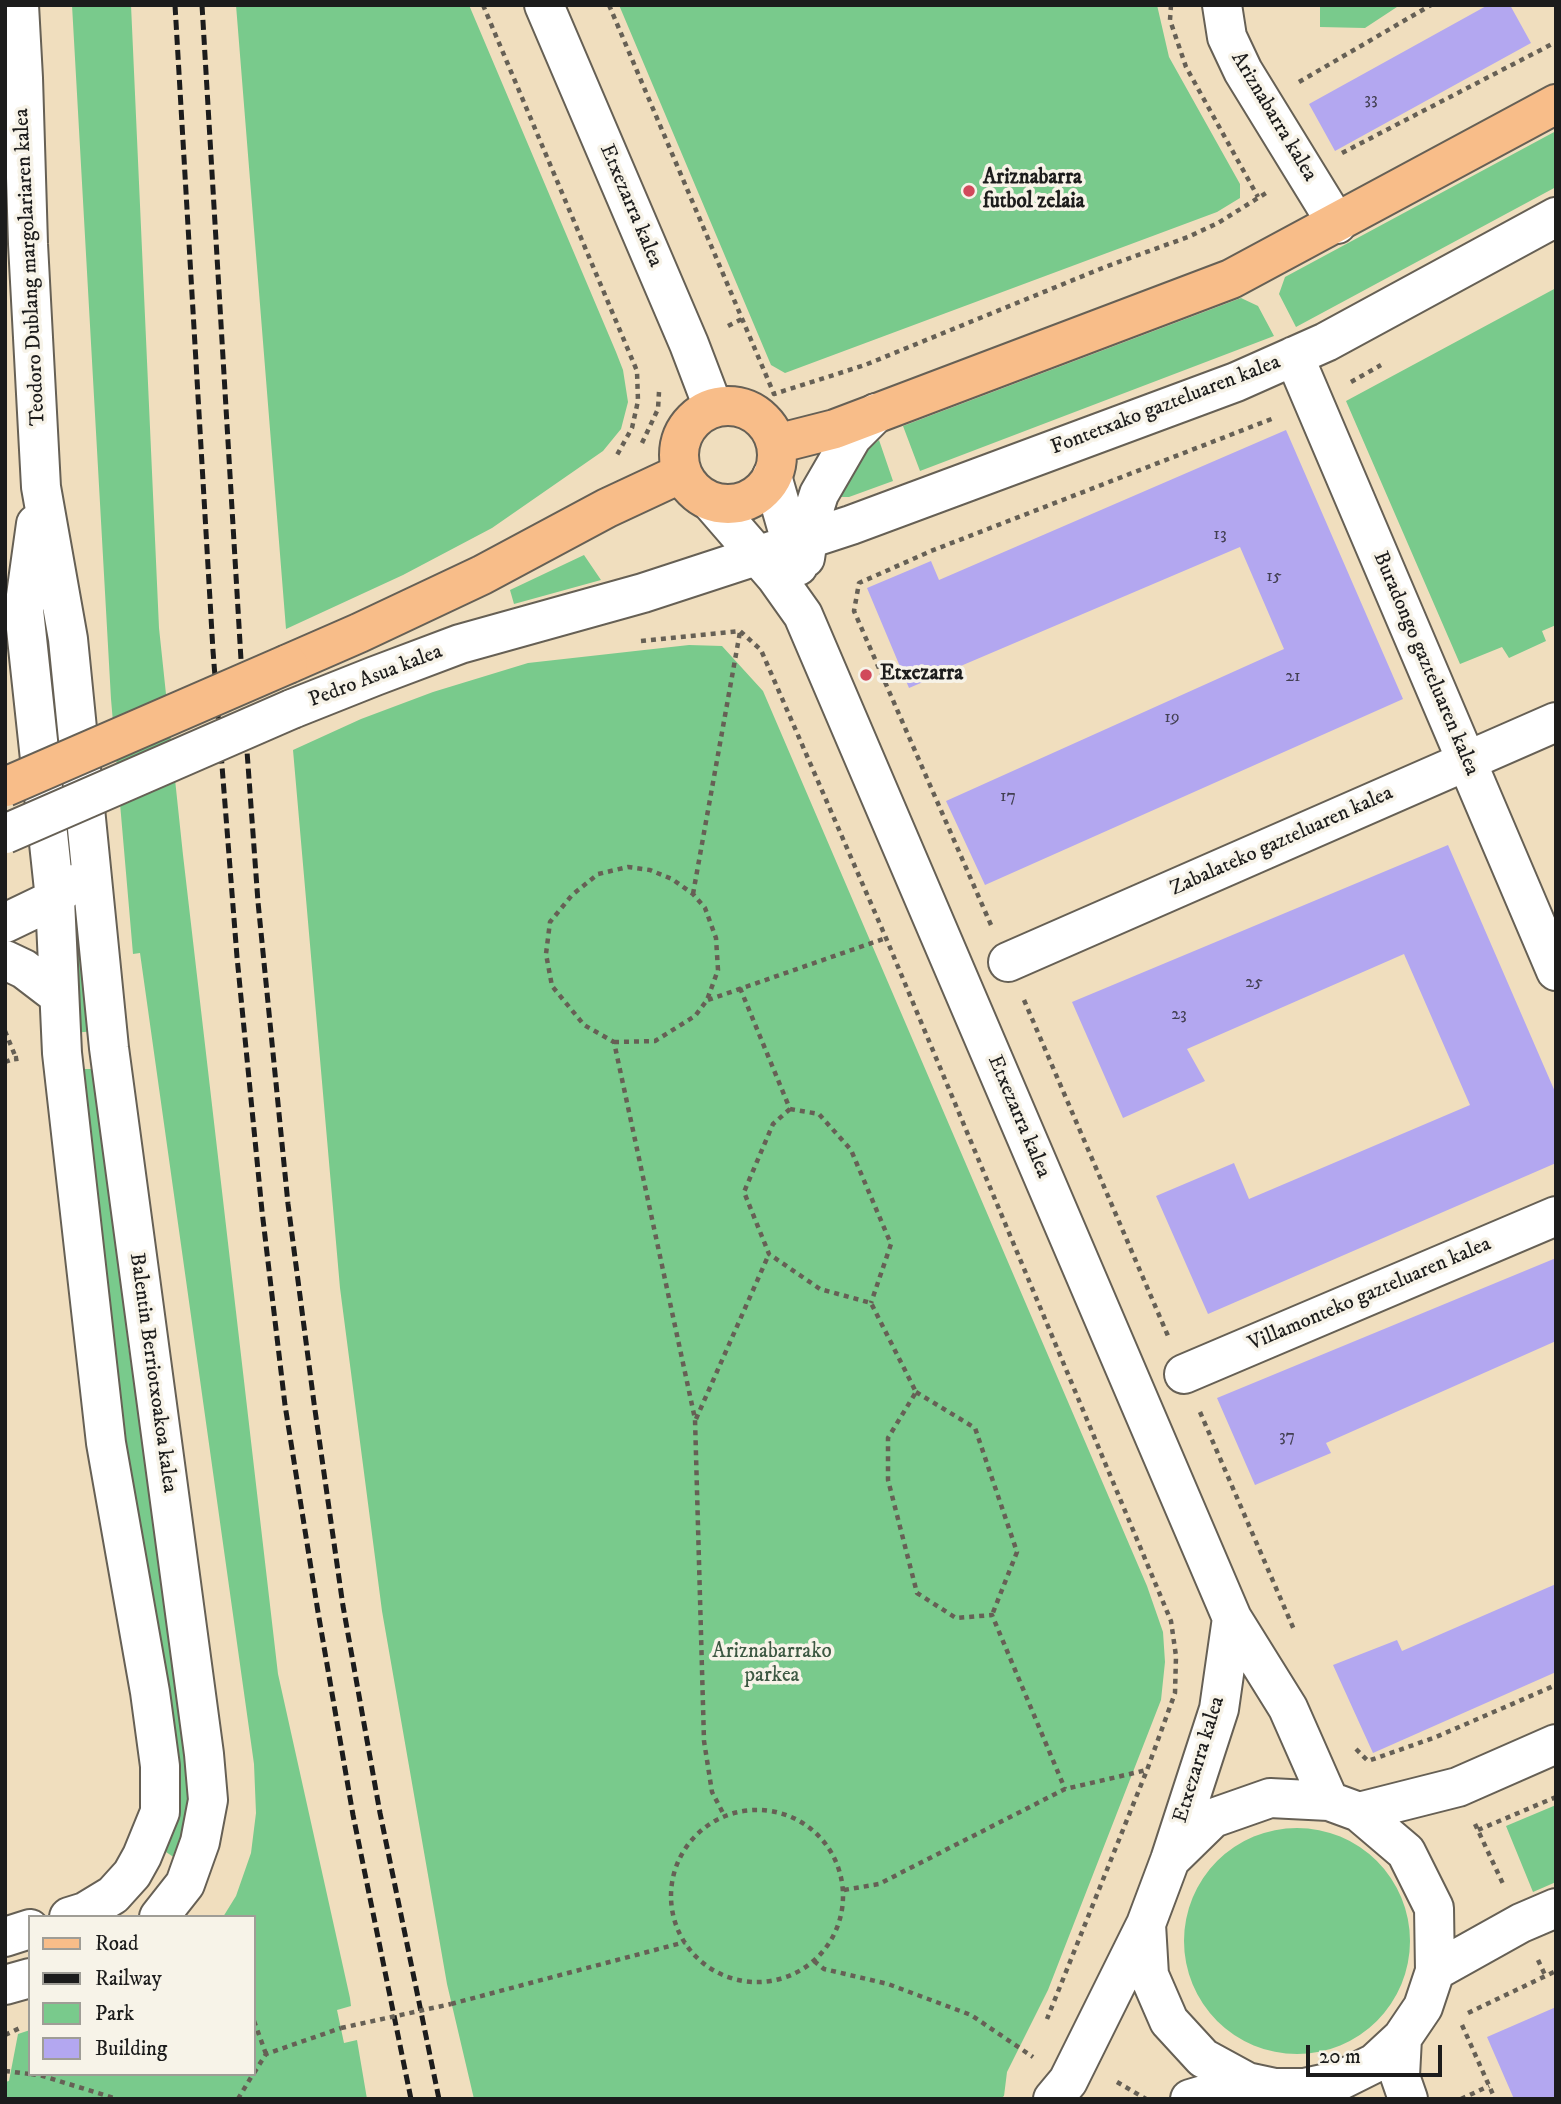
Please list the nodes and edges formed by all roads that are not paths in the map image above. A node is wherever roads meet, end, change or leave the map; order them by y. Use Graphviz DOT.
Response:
graph roads {
  1 [pos="19,5"];
  2 [pos="544,5"];
  3 [pos="1222,5"];
  4 [pos="1556,104"];
  5 [pos="1556,216"];
  6 [pos="1337,224"];
  7 [pos="1294,356"];
  8 [pos="713,407"];
  9 [pos="876,413"];
  10 [pos="774,460"];
  11 [pos="682,472"];
  12 [pos="41,487"];
  13 [pos="711,502"];
  14 [pos="793,566"];
  15 [pos="15,624"];
  16 [pos="1556,722"];
  17 [pos="1467,761"];
  18 [pos="5,787"];
  19 [pos="5,834"];
  20 [pos="89,858"];
  21 [pos="55,900"];
  22 [pos="5,923"];
  23 [pos="5,960"];
  24 [pos="1007,962"];
  25 [pos="1556,971"];
  26 [pos="58,995"];
  27 [pos="1556,1216"];
  28 [pos="1184,1374"];
  29 [pos="1232,1618"];
  30 [pos="1556,1744"];
  31 [pos="1344,1807"];
  32 [pos="1170,1860"];
  33 [pos="1556,1908"];
  34 [pos="75,1915"];
  35 [pos="161,1915"];
  36 [pos="1146,1924"];
  37 [pos="28,1930"];
  38 [pos="5,1937"];
  39 [pos="1435,1971"];
  40 [pos="28,1979"];
  41 [pos="5,1985"];
  42 [pos="1402,2038"];
  43 [pos="1066,2080"];
  44 [pos="1247,2082"];
  45 [pos="1308,2094"];
  46 [pos="1190,2099"];
  47 [pos="1408,2099"];
  1 -- 12 [label="street, Teodoro Dublang margolariaren kalea"];
  2 -- 8 [label="street, Etxezarra kalea"];
  3 -- 6 [label="street, Ariznabarra kalea"];
  4 -- 6 [label="main road"];
  5 -- 7 [label="street, Fontetxako gazteluaren kalea"];
  6 -- 9 [label="main road"];
  7 -- 14 [label="street, Fontetxako gazteluaren kalea"];
  7 -- 17 [label="street, Buradongo gazteluaren kalea"];
  8 -- 10 [label="main road"];
  8 -- 11 [label="main road"];
  9 -- 10 [label="main road"];
  9 -- 14 [label="street"];
  10 -- 13 [label="main road"];
  10 -- 14 [label="street, Etxezarra kalea"];
  11 -- 13 [label="main road"];
  11 -- 18 [label="main road, Pedro Asua kalea, bridge"];
  12 -- 15 [label="street, Teodoro Dublang margolariaren kalea"];
  12 -- 20 [label="street, Teodoro Dublang margolariaren kalea"];
  13 -- 14 [label="street, Etxezarra kalea"];
  14 -- 19 [label="street, Pedro Asua kalea, bridge"];
  14 -- 29 [label="street, Etxezarra kalea"];
  15 -- 21 [label="street, Teodoro Dublang margolariaren kalea"];
  16 -- 17 [label="street, Zabalateko gazteluaren kalea"];
  17 -- 24 [label="street, Zabalateko gazteluaren kalea"];
  17 -- 25 [label="street, Buradongo gazteluaren kalea"];
  20 -- 21 [label="street"];
  20 -- 35 [label="street, Balentin Berriotxoakoa kalea"];
  21 -- 22 [label="street"];
  21 -- 26 [label="street"];
  23 -- 26 [label="street"];
  26 -- 34 [label="street"];
  27 -- 28 [label="street, Villamonteko gazteluaren kalea"];
  29 -- 31 [label="street, Etxezarra kalea"];
  29 -- 32 [label="street, Etxezarra kalea"];
  30 -- 31 [label="street"];
  31 -- 32 [label="street"];
  31 -- 39 [label="street"];
  32 -- 36 [label="street, Etxezarra kalea"];
  33 -- 39 [label="street"];
  36 -- 43 [label="street, Etxezarra kalea"];
  36 -- 44 [label="street"];
  37 -- 38 [label="street"];
  39 -- 42 [label="street"];
  40 -- 41 [label="street"];
  42 -- 45 [label="street"];
  42 -- 47 [label="street"];
  44 -- 45 [label="street"];
  44 -- 46 [label="street"];
}
